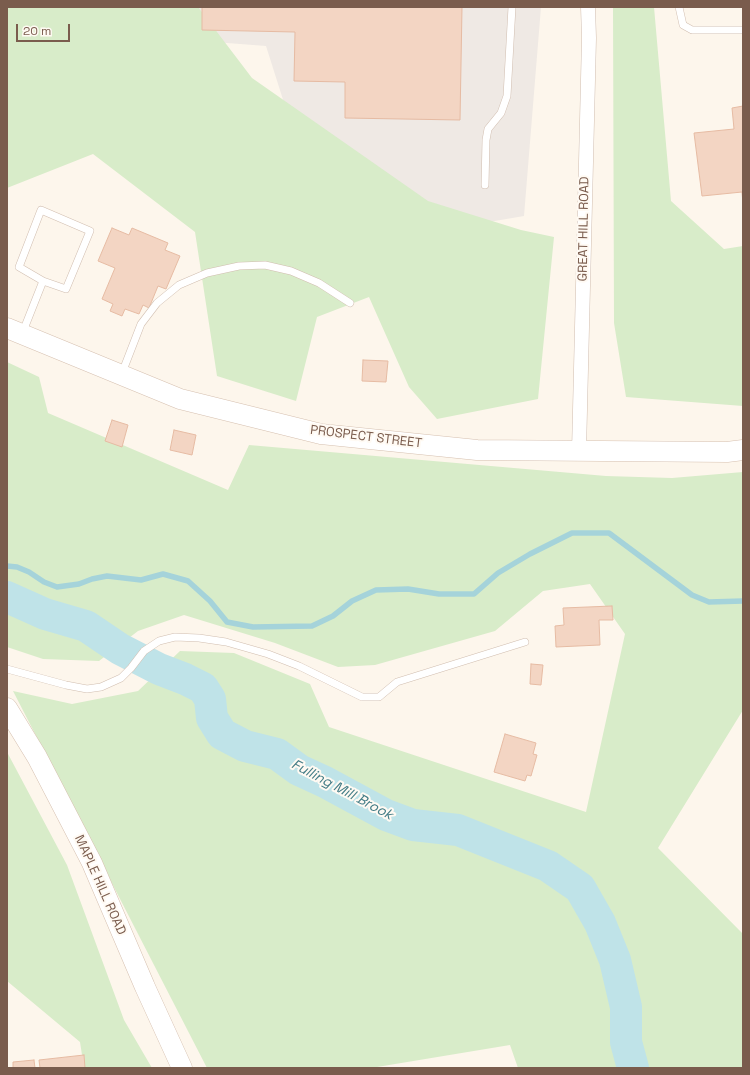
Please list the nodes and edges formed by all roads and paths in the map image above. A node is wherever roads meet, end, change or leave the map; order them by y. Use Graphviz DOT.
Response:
graph roads {
  1 [pos="512,7"];
  2 [pos="588,7"];
  3 [pos="679,7"];
  4 [pos="743,30"];
  5 [pos="485,186"];
  6 [pos="43,281"];
  7 [pos="350,303"];
  8 [pos="14,331"];
  9 [pos="121,375"];
  10 [pos="743,450"];
  11 [pos="579,451"];
  12 [pos="525,642"];
  13 [pos="7,669"];
  14 [pos="7,708"];
  15 [pos="182,1068"];
  1 -- 5 [label="lane"];
  2 -- 11 [label="street, GREAT HILL ROAD"];
  3 -- 4 [label="lane"];
  6 -- 6 [label="lane"];
  6 -- 8 [label="lane"];
  7 -- 9 [label="lane"];
  8 -- 9 [label="main road, PROSPECT STREET"];
  9 -- 11 [label="main road, PROSPECT STREET"];
  10 -- 11 [label="main road, PROSPECT STREET"];
  12 -- 13 [label="lane"];
  14 -- 15 [label="main road, MAPLE HILL ROAD"];
}
